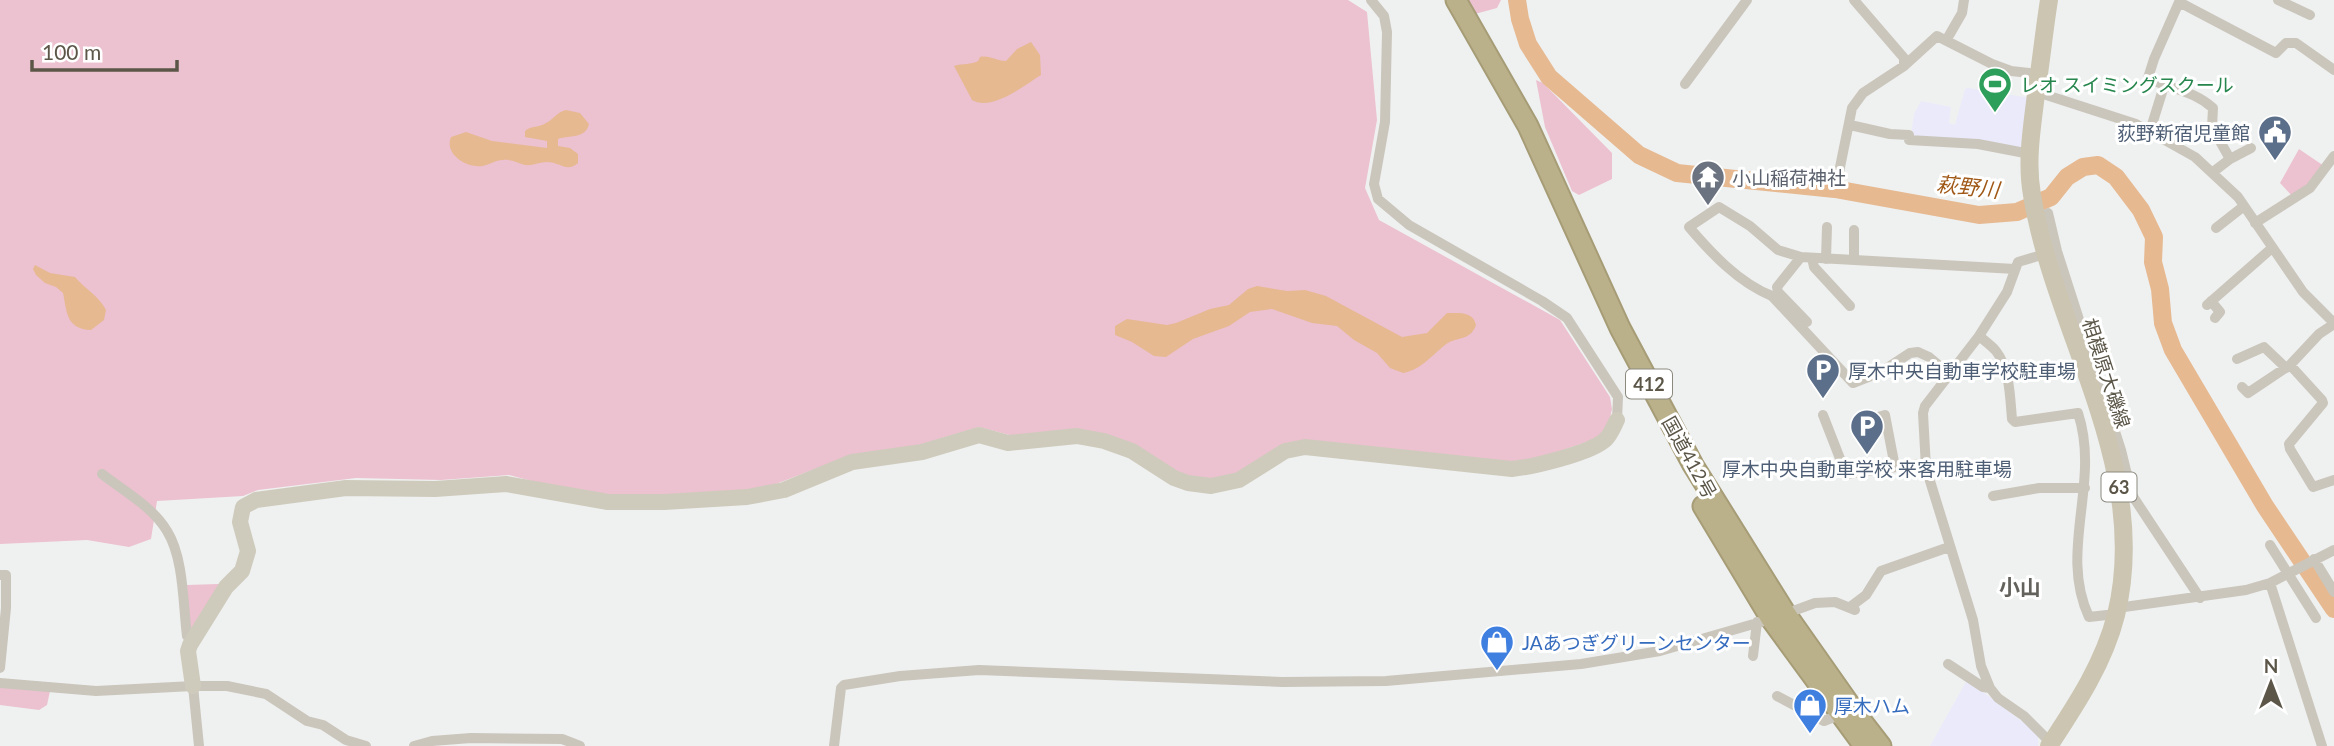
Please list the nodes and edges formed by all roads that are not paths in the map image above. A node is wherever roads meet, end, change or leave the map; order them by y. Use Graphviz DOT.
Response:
graph roads {
  1 [pos="1371,0"];
  2 [pos="1442,0"];
  3 [pos="1456,0"];
  4 [pos="1747,0"];
  5 [pos="1854,0"];
  6 [pos="1964,0"];
  7 [pos="2049,0"];
  8 [pos="2278,0"];
  9 [pos="2180,1"];
  10 [pos="2310,15"];
  11 [pos="1947,39"];
  12 [pos="1904,66"];
  13 [pos="2334,70"];
  14 [pos="2038,83"];
  15 [pos="1685,84"];
  16 [pos="2164,86"];
  17 [pos="1850,125"];
  18 [pos="2150,131"];
  19 [pos="2250,148"];
  20 [pos="2030,153"];
  21 [pos="2334,156"];
  22 [pos="2230,159"];
  23 [pos="2213,172"];
  24 [pos="1838,177"];
  25 [pos="2244,206"];
  26 [pos="2043,218"];
  27 [pos="2255,223"];
  28 [pos="1827,227"];
  29 [pos="2216,228"];
  30 [pos="1854,230"];
  31 [pos="2272,248"];
  32 [pos="2045,254"];
  33 [pos="1807,258"];
  34 [pos="1826,259"];
  35 [pos="1854,260"];
  36 [pos="2015,269"];
  37 [pos="1850,306"];
  38 [pos="2220,313"];
  39 [pos="1807,322"];
  40 [pos="2334,323"];
  41 [pos="1979,336"];
  42 [pos="2238,359"];
  43 [pos="2288,367"];
  44 [pos="1949,374"];
  45 [pos="2242,387"];
  46 [pos="1822,415"];
  47 [pos="1617,420"];
  48 [pos="1868,420"];
  49 [pos="2116,451"];
  50 [pos="2085,458"];
  51 [pos="1925,463"];
  52 [pos="1895,467"];
  53 [pos="102,474"];
  54 [pos="2334,480"];
  55 [pos="2085,488"];
  56 [pos="1993,496"];
  57 [pos="2270,545"];
  58 [pos="1949,547"];
  59 [pos="2334,550"];
  60 [pos="2312,560"];
  61 [pos="2288,572"];
  62 [pos="0,575"];
  63 [pos="2270,583"];
  64 [pos="2334,592"];
  65 [pos="2200,598"];
  66 [pos="2117,611"];
  67 [pos="1771,618"];
  68 [pos="2316,618"];
  69 [pos="191,640"];
  70 [pos="1753,656"];
  71 [pos="1948,664"];
  72 [pos="0,668"];
  73 [pos="0,682"];
  74 [pos="193,686"];
  75 [pos="1990,688"];
  76 [pos="1777,696"];
  77 [pos="1839,715"];
  78 [pos="2050,744"];
  79 [pos="199,746"];
  80 [pos="366,746"];
  81 [pos="414,746"];
  82 [pos="580,746"];
  83 [pos="834,746"];
  84 [pos="1864,746"];
  85 [pos="1881,746"];
  86 [pos="2322,746"];
  1 -- 47 [label="street"];
  2 -- 67 [label="highway, 国道412号 / 412"];
  3 -- 67 [label="highway, 国道412号 / 412"];
  4 -- 15 [label="street"];
  5 -- 12 [label="street"];
  6 -- 11 [label="street"];
  7 -- 14 [label="main road, 相模原大磯線 / 63"];
  8 -- 10 [label="street"];
  9 -- 13 [label="street"];
  9 -- 16 [label="street"];
  11 -- 12 [label="street"];
  11 -- 14 [label="street"];
  12 -- 17 [label="street"];
  14 -- 18 [label="street"];
  14 -- 20 [label="main road, 相模原大磯線 / 63"];
  16 -- 18 [label="street"];
  16 -- 22 [label="street"];
  17 -- 20 [label="street"];
  17 -- 24 [label="street"];
  18 -- 23 [label="street"];
  19 -- 22 [label="street"];
  20 -- 26 [label="main road, 相模原大磯線 / 63"];
  21 -- 27 [label="street"];
  22 -- 23 [label="street"];
  23 -- 25 [label="street"];
  25 -- 27 [label="street"];
  25 -- 29 [label="street"];
  26 -- 32 [label="main road, 相模原大磯線 / 63"];
  26 -- 49 [label="street"];
  27 -- 31 [label="street"];
  28 -- 34 [label="street"];
  30 -- 35 [label="street"];
  31 -- 38 [label="street"];
  31 -- 40 [label="street"];
  32 -- 36 [label="street"];
  32 -- 49 [label="main road, 相模原大磯線 / 63"];
  33 -- 34 [label="street"];
  33 -- 37 [label="street"];
  33 -- 39 [label="street"];
  33 -- 44 [label="street"];
  34 -- 35 [label="street"];
  35 -- 36 [label="street"];
  36 -- 41 [label="street"];
  40 -- 43 [label="street"];
  41 -- 44 [label="street"];
  41 -- 50 [label="street"];
  42 -- 43 [label="street"];
  43 -- 45 [label="street"];
  43 -- 54 [label="street"];
  44 -- 51 [label="street"];
  46 -- 52 [label="street"];
  47 -- 69 [label="street"];
  48 -- 52 [label="street"];
  49 -- 50 [label="street"];
  49 -- 65 [label="street"];
  49 -- 66 [label="main road, 相模原大磯線 / 63"];
  50 -- 55 [label="street"];
  51 -- 52 [label="street"];
  51 -- 58 [label="street"];
  53 -- 69 [label="street"];
  55 -- 56 [label="street"];
  55 -- 66 [label="street"];
  57 -- 61 [label="street"];
  58 -- 67 [label="street"];
  58 -- 75 [label="street"];
  59 -- 60 [label="street"];
  60 -- 61 [label="street"];
  60 -- 64 [label="street"];
  61 -- 63 [label="street"];
  61 -- 68 [label="street"];
  62 -- 72 [label="street"];
  63 -- 65 [label="street"];
  63 -- 86 [label="street"];
  65 -- 66 [label="street"];
  66 -- 78 [label="main road, 相模原大磯線 / 63"];
  67 -- 70 [label="street"];
  67 -- 77 [label="highway, 国道412号 / 412"];
  67 -- 83 [label="street"];
  67 -- 85 [label="highway, 国道412号 / 412"];
  69 -- 74 [label="street"];
  71 -- 75 [label="street"];
  73 -- 74 [label="street"];
  74 -- 79 [label="street"];
  74 -- 80 [label="street"];
  75 -- 78 [label="street"];
  76 -- 77 [label="street"];
  77 -- 84 [label="highway, 国道412号 / 412"];
  81 -- 82 [label="street"];
}
